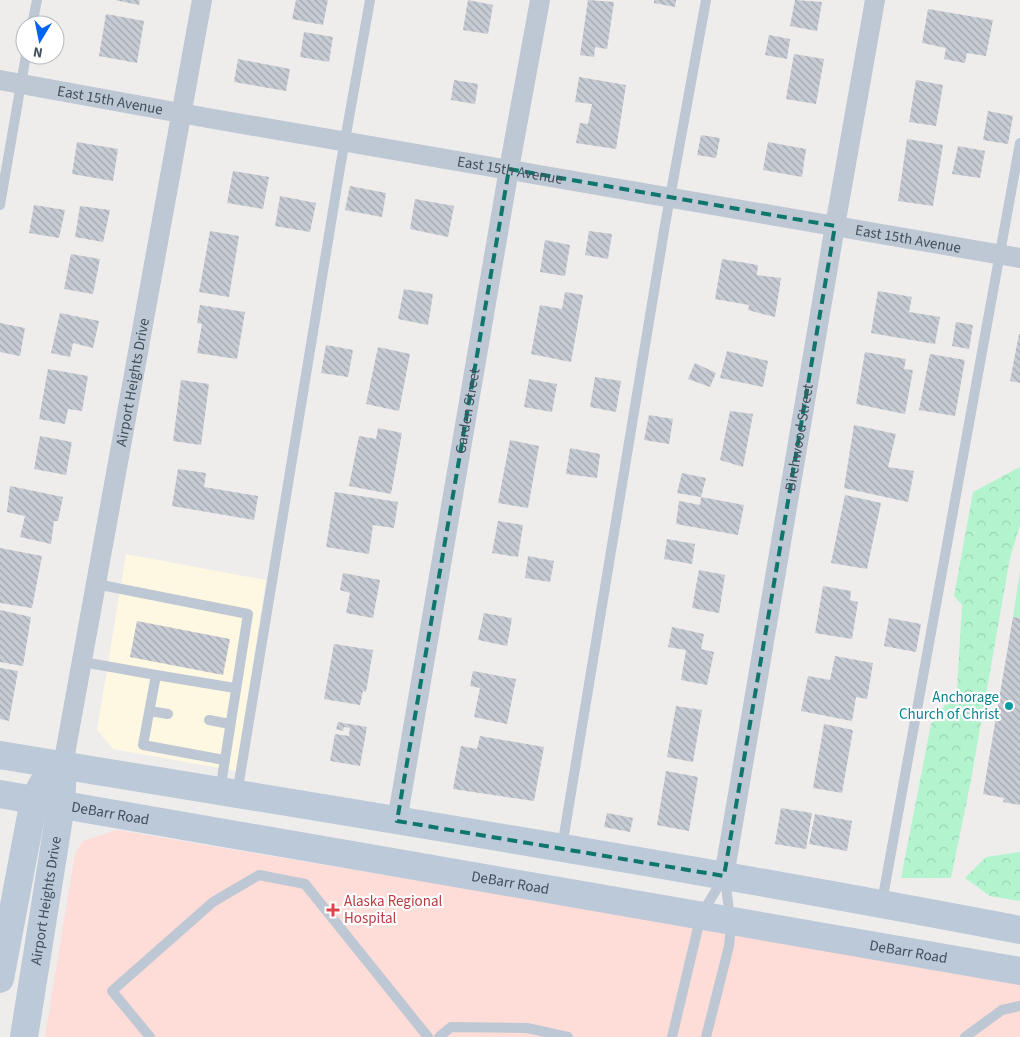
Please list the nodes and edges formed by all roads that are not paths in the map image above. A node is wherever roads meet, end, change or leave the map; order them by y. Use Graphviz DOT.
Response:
graph roads {
  1 [pos="36,0"];
  2 [pos="202,0"];
  3 [pos="370,0"];
  4 [pos="540,0"];
  5 [pos="706,0"];
  6 [pos="875,0"];
  7 [pos="34,15"];
  8 [pos="24,65"];
  9 [pos="0,80"];
  10 [pos="21,84"];
  11 [pos="183,113"];
  12 [pos="344,141"];
  13 [pos="1020,143"];
  14 [pos="509,169"];
  15 [pos="670,197"];
  16 [pos="0,205"];
  17 [pos="835,226"];
  18 [pos="1000,254"];
  19 [pos="1020,258"];
  20 [pos="96,584"];
  21 [pos="83,662"];
  22 [pos="156,675"];
  23 [pos="235,688"];
  24 [pos="150,711"];
  25 [pos="168,714"];
  26 [pos="209,720"];
  27 [pos="230,724"];
  28 [pos="0,755"];
  29 [pos="224,760"];
  30 [pos="63,765"];
  31 [pos="228,793"];
  32 [pos="0,794"];
  33 [pos="34,800"];
  34 [pos="61,805"];
  35 [pos="397,821"];
  36 [pos="562,848"];
  37 [pos="724,876"];
  38 [pos="882,904"];
  39 [pos="701,915"];
  40 [pos="730,920"];
  41 [pos="1020,930"];
  42 [pos="1020,971"];
  43 [pos="0,978"];
  44 [pos="1020,1006"];
  45 [pos="24,1037"];
  46 [pos="150,1037"];
  47 [pos="428,1037"];
  48 [pos="439,1037"];
  49 [pos="568,1037"];
  50 [pos="672,1037"];
  51 [pos="706,1037"];
  52 [pos="965,1037"];
  1 -- 7 [label="lane"];
  2 -- 11 [label="street, Airport Heights Drive"];
  3 -- 12 [label="lane"];
  4 -- 14 [label="street, Garden Street"];
  5 -- 15 [label="lane"];
  6 -- 17 [label="street, Birchwood Street"];
  8 -- 10 [label="lane"];
  9 -- 10 [label="street, East 15th Avenue"];
  10 -- 11 [label="street, East 15th Avenue"];
  10 -- 16 [label="lane"];
  11 -- 12 [label="street, East 15th Avenue"];
  11 -- 20 [label="street, Airport Heights Drive"];
  12 -- 14 [label="street, East 15th Avenue"];
  12 -- 31 [label="lane"];
  13 -- 18 [label="lane"];
  14 -- 15 [label="street, East 15th Avenue"];
  14 -- 35 [label="street, Garden Street"];
  15 -- 17 [label="street, East 15th Avenue"];
  15 -- 36 [label="lane"];
  17 -- 18 [label="street, East 15th Avenue"];
  17 -- 37 [label="street, Birchwood Street"];
  18 -- 19 [label="street, East 15th Avenue"];
  18 -- 38 [label="lane"];
  20 -- 21 [label="street, Airport Heights Drive"];
  20 -- 23 [label="lane"];
  21 -- 22 [label="lane"];
  21 -- 30 [label="street, Airport Heights Drive"];
  22 -- 23 [label="lane"];
  22 -- 24 [label="lane"];
  23 -- 27 [label="lane"];
  24 -- 25 [label="lane"];
  24 -- 29 [label="lane"];
  26 -- 27 [label="lane"];
  27 -- 29 [label="lane"];
  28 -- 30 [label="main road"];
  29 -- 31 [label="lane"];
  30 -- 31 [label="main road"];
  30 -- 33 [label="main road, Airport Heights Drive"];
  30 -- 34 [label="main road, Airport Heights Drive"];
  31 -- 35 [label="main road"];
  32 -- 33 [label="main road, DeBarr Road"];
  33 -- 34 [label="main road, DeBarr Road"];
  33 -- 43 [label="main road, Airport Heights Drive"];
  34 -- 39 [label="main road, DeBarr Road"];
  34 -- 45 [label="main road, Airport Heights Drive"];
  35 -- 36 [label="main road"];
  36 -- 37 [label="main road"];
  37 -- 38 [label="main road"];
  37 -- 39 [label="lane"];
  37 -- 40 [label="lane"];
  38 -- 41 [label="main road"];
  39 -- 40 [label="main road, DeBarr Road"];
  39 -- 50 [label="lane"];
  40 -- 42 [label="main road, DeBarr Road"];
  40 -- 51 [label="lane"];
  44 -- 52 [label="lane"];
  46 -- 47 [label="lane"];
  48 -- 49 [label="lane"];
}
